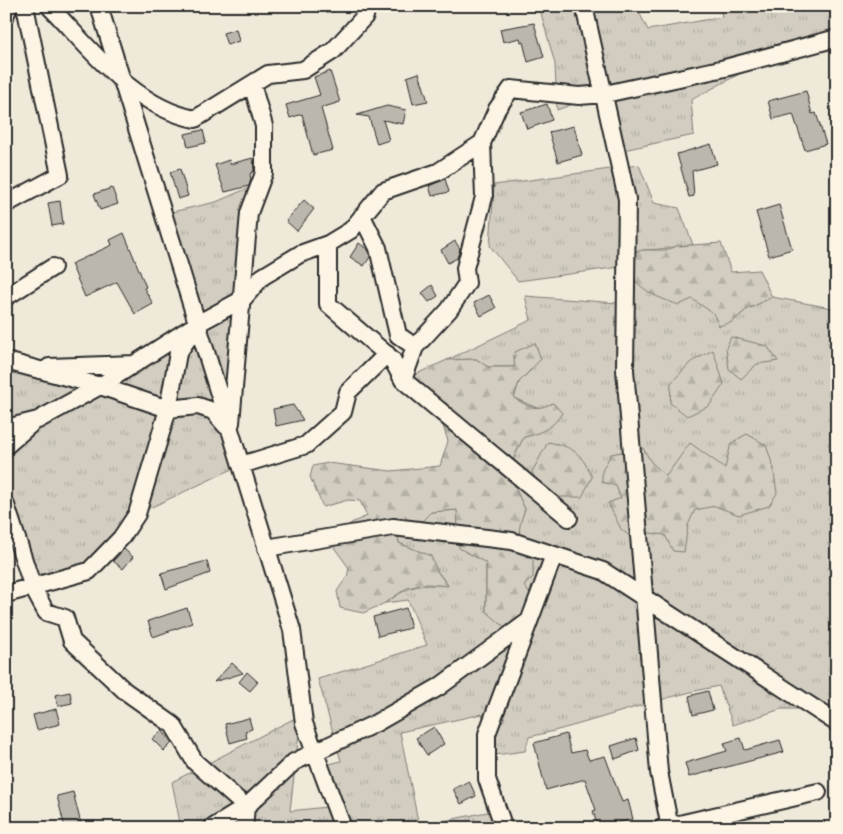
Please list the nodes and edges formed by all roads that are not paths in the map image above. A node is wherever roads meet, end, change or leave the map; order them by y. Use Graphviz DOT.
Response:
graph roads {
  1 [pos="9,6"];
  2 [pos="25,6"];
  3 [pos="49,6"];
  4 [pos="99,6"];
  5 [pos="366,6"];
  6 [pos="584,6"];
  7 [pos="6,14"];
  8 [pos="837,38"];
  9 [pos="123,83"];
  10 [pos="252,84"];
  11 [pos="605,94"];
  12 [pos="482,143"];
  13 [pos="6,204"];
  14 [pos="362,216"];
  15 [pos="328,244"];
  16 [pos="52,268"];
  17 [pos="6,297"];
  18 [pos="243,299"];
  19 [pos="197,324"];
  20 [pos="415,347"];
  21 [pos="387,354"];
  22 [pos="6,361"];
  23 [pos="134,364"];
  24 [pos="30,367"];
  25 [pos="403,380"];
  26 [pos="100,386"];
  27 [pos="168,409"];
  28 [pos="38,420"];
  29 [pos="6,428"];
  30 [pos="230,430"];
  31 [pos="6,446"];
  32 [pos="241,465"];
  33 [pos="6,505"];
  34 [pos="569,518"];
  35 [pos="266,548"];
  36 [pos="554,555"];
  37 [pos="34,588"];
  38 [pos="6,594"];
  39 [pos="644,597"];
  40 [pos="530,621"];
  41 [pos="837,723"];
  42 [pos="315,752"];
  43 [pos="818,792"];
  44 [pos="246,807"];
  45 [pos="667,827"];
  46 [pos="212,828"];
  47 [pos="244,828"];
  48 [pos="343,828"];
  49 [pos="504,828"];
  1 -- 7 [label="street"];
  2 -- 13 [label="street"];
  3 -- 9 [label="street"];
  4 -- 9 [label="street"];
  5 -- 10 [label="street"];
  6 -- 11 [label="street"];
  8 -- 11 [label="street"];
  9 -- 10 [label="street"];
  9 -- 19 [label="street"];
  10 -- 18 [label="street"];
  11 -- 12 [label="street"];
  11 -- 39 [label="street"];
  12 -- 14 [label="street"];
  12 -- 20 [label="street"];
  14 -- 15 [label="street"];
  14 -- 20 [label="street"];
  15 -- 18 [label="street"];
  15 -- 21 [label="street"];
  16 -- 17 [label="street"];
  18 -- 19 [label="street"];
  18 -- 30 [label="street"];
  19 -- 23 [label="street"];
  19 -- 27 [label="street"];
  19 -- 30 [label="street"];
  20 -- 25 [label="street"];
  21 -- 25 [label="street"];
  21 -- 32 [label="street"];
  22 -- 24 [label="street"];
  23 -- 24 [label="street"];
  23 -- 26 [label="street"];
  24 -- 26 [label="street"];
  25 -- 34 [label="street"];
  26 -- 27 [label="street"];
  26 -- 28 [label="street"];
  27 -- 30 [label="street"];
  27 -- 37 [label="street"];
  28 -- 29 [label="street"];
  28 -- 31 [label="street"];
  30 -- 32 [label="street"];
  32 -- 35 [label="street"];
  33 -- 37 [label="street"];
  35 -- 36 [label="street"];
  35 -- 42 [label="street"];
  36 -- 39 [label="street"];
  36 -- 40 [label="street"];
  37 -- 38 [label="street"];
  37 -- 44 [label="street"];
  39 -- 41 [label="street"];
  39 -- 45 [label="street"];
  40 -- 42 [label="street"];
  40 -- 49 [label="street"];
  42 -- 44 [label="street"];
  42 -- 48 [label="street"];
  43 -- 45 [label="street"];
  44 -- 46 [label="street"];
  44 -- 47 [label="street"];
}
